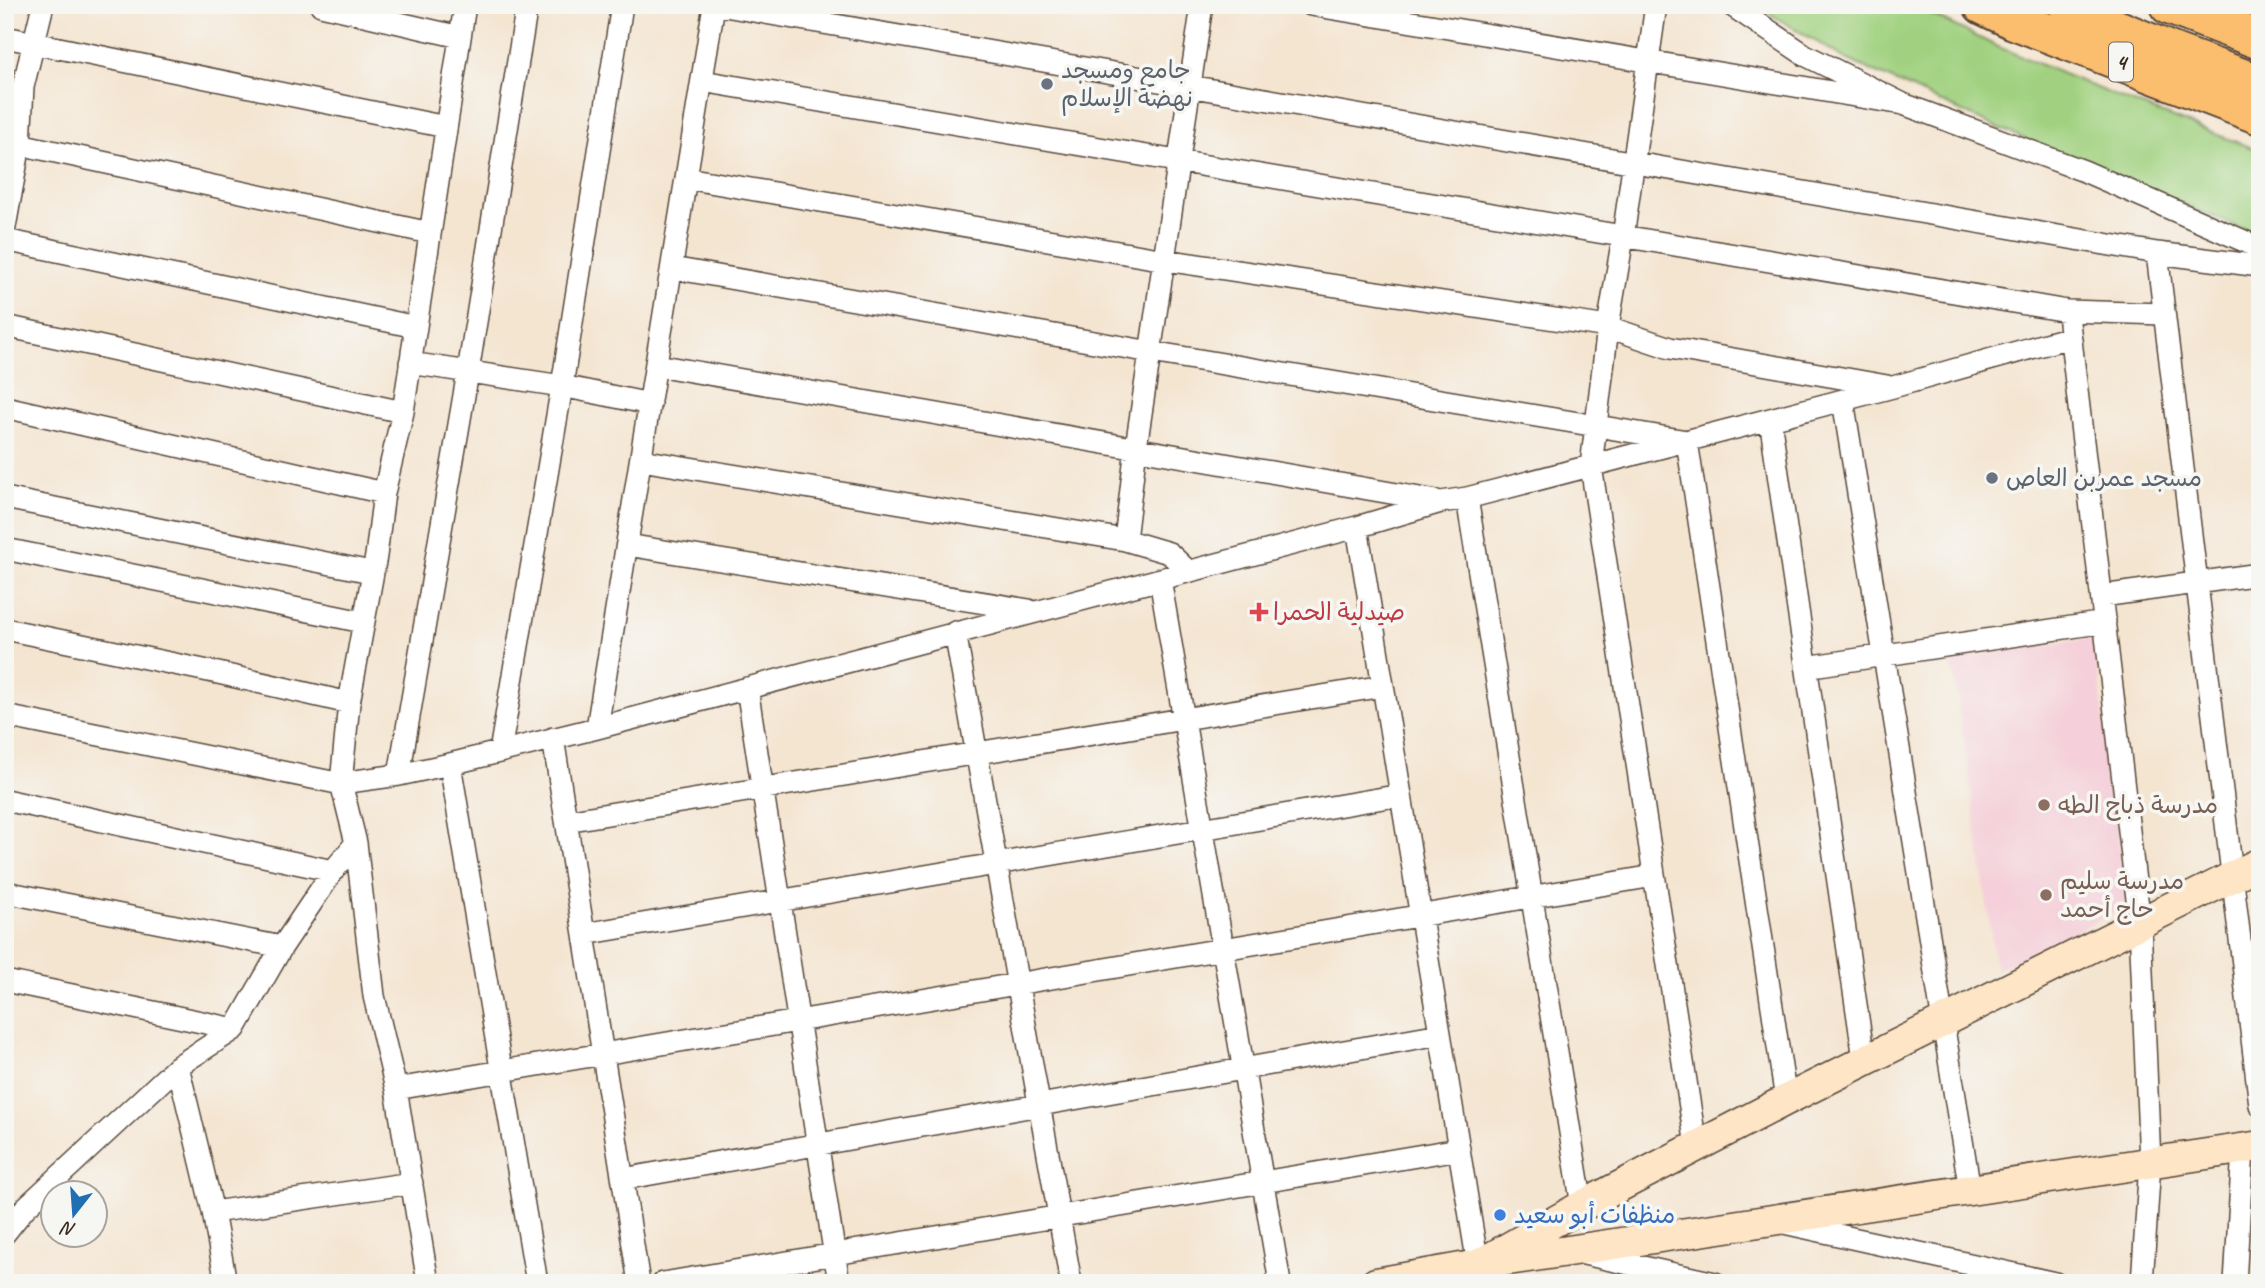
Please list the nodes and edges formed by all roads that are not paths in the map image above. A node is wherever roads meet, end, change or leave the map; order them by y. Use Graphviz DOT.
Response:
graph roads {
  1 [pos="43,5"];
  2 [pos="321,5"];
  3 [pos="465,5"];
  4 [pos="527,5"];
  5 [pos="622,5"];
  6 [pos="717,5"];
  7 [pos="1202,5"];
  8 [pos="1311,5"];
  9 [pos="1657,5"];
  10 [pos="1731,5"];
  11 [pos="1983,5"];
  12 [pos="2065,5"];
  13 [pos="2169,5"];
  14 [pos="5,37"];
  15 [pos="460,37"];
  16 [pos="2260,40"];
  17 [pos="35,44"];
  18 [pos="1648,61"];
  19 [pos="702,81"];
  20 [pos="2260,82"];
  21 [pos="1190,87"];
  22 [pos="1903,104"];
  23 [pos="2260,115"];
  24 [pos="446,127"];
  25 [pos="13,142"];
  26 [pos="1179,161"];
  27 [pos="1634,163"];
  28 [pos="686,177"];
  29 [pos="5,227"];
  30 [pos="430,233"];
  31 [pos="1623,237"];
  32 [pos="5,240"];
  33 [pos="2260,248"];
  34 [pos="2157,253"];
  35 [pos="1165,260"];
  36 [pos="2260,266"];
  37 [pos="672,268"];
  38 [pos="2067,311"];
  39 [pos="2164,314"];
  40 [pos="5,326"];
  41 [pos="416,327"];
  42 [pos="1608,327"];
  43 [pos="2070,337"];
  44 [pos="1152,352"];
  45 [pos="410,363"];
  46 [pos="656,365"];
  47 [pos="468,372"];
  48 [pos="562,387"];
  49 [pos="1894,387"];
  50 [pos="1843,400"];
  51 [pos="650,404"];
  52 [pos="5,407"];
  53 [pos="402,412"];
  54 [pos="1770,419"];
  55 [pos="1596,426"];
  56 [pos="1687,441"];
  57 [pos="1136,447"];
  58 [pos="641,460"];
  59 [pos="1591,466"];
  60 [pos="384,493"];
  61 [pos="1467,498"];
  62 [pos="5,499"];
  63 [pos="1441,502"];
  64 [pos="1357,527"];
  65 [pos="1125,540"];
  66 [pos="627,545"];
  67 [pos="5,550"];
  68 [pos="1188,571"];
  69 [pos="371,572"];
  70 [pos="2260,574"];
  71 [pos="1160,579"];
  72 [pos="2197,583"];
  73 [pos="2102,596"];
  74 [pos="1037,611"];
  75 [pos="363,622"];
  76 [pos="2105,622"];
  77 [pos="5,629"];
  78 [pos="955,632"];
  79 [pos="1884,656"];
  80 [pos="1806,667"];
  81 [pos="1382,686"];
  82 [pos="747,688"];
  83 [pos="349,703"];
  84 [pos="5,716"];
  85 [pos="1184,719"];
  86 [pos="597,728"];
  87 [pos="553,738"];
  88 [pos="500,752"];
  89 [pos="976,753"];
  90 [pos="450,764"];
  91 [pos="399,775"];
  92 [pos="341,783"];
  93 [pos="762,788"];
  94 [pos="1401,796"];
  95 [pos="5,800"];
  96 [pos="566,821"];
  97 [pos="1203,829"];
  98 [pos="356,842"];
  99 [pos="2260,863"];
  100 [pos="996,864"];
  101 [pos="333,871"];
  102 [pos="1654,876"];
  103 [pos="2232,876"];
  104 [pos="5,892"];
  105 [pos="1532,897"];
  106 [pos="780,901"];
  107 [pos="1420,916"];
  108 [pos="2140,924"];
  109 [pos="584,934"];
  110 [pos="282,947"];
  111 [pos="1223,949"];
  112 [pos="5,981"];
  113 [pos="1018,984"];
  114 [pos="799,1021"];
  115 [pos="1942,1021"];
  116 [pos="235,1029"];
  117 [pos="1440,1034"];
  118 [pos="603,1054"];
  119 [pos="1864,1059"];
  120 [pos="178,1066"];
  121 [pos="1244,1069"];
  122 [pos="501,1071"];
  123 [pos="396,1089"];
  124 [pos="1786,1100"];
  125 [pos="2260,1105"];
  126 [pos="1039,1106"];
  127 [pos="818,1145"];
  128 [pos="1696,1146"];
  129 [pos="2252,1148"];
  130 [pos="1459,1149"];
  131 [pos="2150,1163"];
  132 [pos="623,1180"];
  133 [pos="1263,1182"];
  134 [pos="412,1183"];
  135 [pos="1970,1190"];
  136 [pos="15,1206"];
  137 [pos="1582,1206"];
  138 [pos="212,1212"];
  139 [pos="1059,1216"];
  140 [pos="1771,1220"];
  141 [pos="5,1233"];
  142 [pos="1571,1251"];
  143 [pos="835,1254"];
  144 [pos="1478,1265"];
  145 [pos="226,1283"];
  146 [pos="428,1283"];
  147 [pos="537,1283"];
  148 [pos="639,1283"];
  149 [pos="663,1283"];
  150 [pos="839,1283"];
  151 [pos="1071,1283"];
  152 [pos="1280,1283"];
  153 [pos="1376,1283"];
  154 [pos="1715,1283"];
  155 [pos="2055,1283"];
  156 [pos="2142,1283"];
  157 [pos="2235,1283"];
  1 -- 17 [label="street"];
  2 -- 15 [label="street"];
  3 -- 15 [label="street"];
  4 -- 47 [label="street"];
  5 -- 48 [label="street"];
  6 -- 19 [label="street"];
  6 -- 21 [label="street"];
  7 -- 21 [label="street"];
  8 -- 18 [label="street"];
  9 -- 18 [label="street"];
  10 -- 22 [label="street"];
  11 -- 23 [label="highway, 4"];
  12 -- 20 [label="main road"];
  13 -- 16 [label="highway"];
  14 -- 17 [label="street"];
  15 -- 24 [label="street"];
  17 -- 24 [label="street"];
  17 -- 25 [label="street"];
  18 -- 22 [label="street"];
  18 -- 27 [label="street"];
  19 -- 26 [label="street"];
  19 -- 28 [label="street"];
  21 -- 26 [label="street"];
  21 -- 27 [label="street"];
  22 -- 33 [label="street"];
  24 -- 30 [label="street"];
  25 -- 29 [label="street"];
  25 -- 30 [label="street"];
  26 -- 31 [label="street"];
  26 -- 35 [label="street"];
  27 -- 31 [label="street"];
  27 -- 34 [label="street"];
  28 -- 35 [label="street"];
  28 -- 37 [label="street"];
  30 -- 41 [label="street"];
  31 -- 38 [label="street"];
  31 -- 42 [label="street"];
  32 -- 41 [label="street"];
  34 -- 36 [label="street"];
  34 -- 39 [label="street"];
  35 -- 42 [label="street"];
  35 -- 44 [label="street"];
  37 -- 44 [label="street"];
  37 -- 46 [label="street"];
  38 -- 39 [label="street"];
  38 -- 43 [label="street"];
  39 -- 72 [label="street"];
  40 -- 53 [label="street"];
  41 -- 45 [label="street"];
  42 -- 49 [label="street"];
  42 -- 55 [label="street"];
  43 -- 49 [label="street"];
  43 -- 73 [label="street"];
  44 -- 55 [label="street"];
  44 -- 57 [label="street"];
  45 -- 47 [label="street"];
  45 -- 53 [label="street"];
  46 -- 51 [label="street"];
  46 -- 57 [label="street"];
  47 -- 48 [label="street"];
  47 -- 91 [label="street"];
  48 -- 51 [label="street"];
  48 -- 88 [label="street"];
  49 -- 50 [label="street"];
  50 -- 54 [label="street"];
  50 -- 79 [label="street"];
  51 -- 58 [label="street"];
  52 -- 60 [label="street"];
  53 -- 60 [label="street"];
  54 -- 56 [label="street"];
  54 -- 80 [label="street"];
  55 -- 56 [label="street"];
  55 -- 59 [label="street"];
  56 -- 59 [label="street"];
  56 -- 124 [label="street"];
  57 -- 63 [label="street"];
  57 -- 65 [label="street"];
  58 -- 65 [label="street"];
  58 -- 66 [label="street"];
  59 -- 61 [label="street"];
  59 -- 102 [label="street"];
  60 -- 69 [label="street"];
  61 -- 63 [label="street"];
  61 -- 105 [label="street"];
  62 -- 69 [label="street"];
  63 -- 64 [label="street"];
  64 -- 68 [label="street"];
  64 -- 81 [label="street"];
  65 -- 68 [label="street"];
  66 -- 74 [label="street"];
  66 -- 86 [label="street"];
  67 -- 75 [label="street"];
  68 -- 71 [label="street"];
  69 -- 75 [label="street"];
  70 -- 72 [label="street"];
  71 -- 74 [label="street"];
  71 -- 85 [label="street"];
  72 -- 73 [label="street"];
  72 -- 103 [label="street"];
  73 -- 76 [label="street"];
  74 -- 78 [label="street"];
  75 -- 83 [label="street"];
  76 -- 79 [label="street"];
  76 -- 108 [label="street"];
  77 -- 83 [label="street"];
  78 -- 82 [label="street"];
  78 -- 89 [label="street"];
  79 -- 80 [label="street"];
  79 -- 115 [label="street"];
  80 -- 119 [label="street"];
  81 -- 85 [label="street"];
  81 -- 94 [label="street"];
  82 -- 86 [label="street"];
  82 -- 93 [label="street"];
  83 -- 92 [label="street"];
  84 -- 92 [label="street"];
  85 -- 89 [label="street"];
  85 -- 97 [label="street"];
  86 -- 87 [label="street"];
  87 -- 88 [label="street"];
  87 -- 96 [label="street"];
  88 -- 90 [label="street"];
  89 -- 93 [label="street"];
  89 -- 100 [label="street"];
  90 -- 91 [label="street"];
  90 -- 122 [label="street"];
  91 -- 92 [label="street"];
  92 -- 98 [label="street"];
  93 -- 96 [label="street"];
  93 -- 106 [label="street"];
  94 -- 97 [label="street"];
  94 -- 107 [label="street"];
  95 -- 101 [label="street"];
  96 -- 109 [label="street"];
  97 -- 100 [label="street"];
  97 -- 111 [label="street"];
  98 -- 101 [label="street"];
  98 -- 123 [label="street"];
  99 -- 103 [label="main road"];
  100 -- 106 [label="street"];
  100 -- 113 [label="street"];
  101 -- 110 [label="street"];
  102 -- 105 [label="street"];
  102 -- 128 [label="street"];
  103 -- 108 [label="main road"];
  103 -- 125 [label="street"];
  104 -- 110 [label="street"];
  105 -- 107 [label="street"];
  105 -- 137 [label="street"];
  106 -- 109 [label="street"];
  106 -- 114 [label="street"];
  107 -- 111 [label="street"];
  107 -- 117 [label="street"];
  108 -- 115 [label="main road"];
  108 -- 131 [label="street"];
  109 -- 118 [label="street"];
  110 -- 116 [label="street"];
  111 -- 113 [label="street"];
  111 -- 121 [label="street"];
  112 -- 116 [label="street"];
  113 -- 114 [label="street"];
  113 -- 126 [label="street"];
  114 -- 118 [label="street"];
  114 -- 127 [label="street"];
  115 -- 119 [label="main road"];
  115 -- 135 [label="street"];
  116 -- 120 [label="street"];
  117 -- 121 [label="street"];
  117 -- 130 [label="street"];
  118 -- 122 [label="street"];
  118 -- 132 [label="street"];
  119 -- 124 [label="main road"];
  120 -- 136 [label="street"];
  120 -- 138 [label="street"];
  121 -- 126 [label="street"];
  121 -- 133 [label="street"];
  122 -- 123 [label="street"];
  122 -- 147 [label="street"];
  123 -- 134 [label="street"];
  124 -- 128 [label="main road"];
  126 -- 127 [label="street"];
  126 -- 139 [label="street"];
  127 -- 132 [label="street"];
  127 -- 143 [label="street"];
  128 -- 137 [label="main road"];
  129 -- 131 [label="main road"];
  129 -- 157 [label="street"];
  130 -- 133 [label="street"];
  130 -- 144 [label="street"];
  131 -- 135 [label="main road"];
  131 -- 156 [label="street"];
  132 -- 148 [label="street"];
  133 -- 139 [label="street"];
  133 -- 152 [label="street"];
  134 -- 138 [label="street"];
  134 -- 146 [label="street"];
  135 -- 140 [label="main road"];
  136 -- 141 [label="street"];
  137 -- 144 [label="main road"];
  138 -- 145 [label="street"];
  139 -- 143 [label="street"];
  139 -- 151 [label="street"];
  140 -- 142 [label="main road"];
  140 -- 155 [label="street"];
  142 -- 144 [label="main road"];
  142 -- 154 [label="street"];
  143 -- 149 [label="street"];
  143 -- 150 [label="street"];
  144 -- 153 [label="main road"];
}
